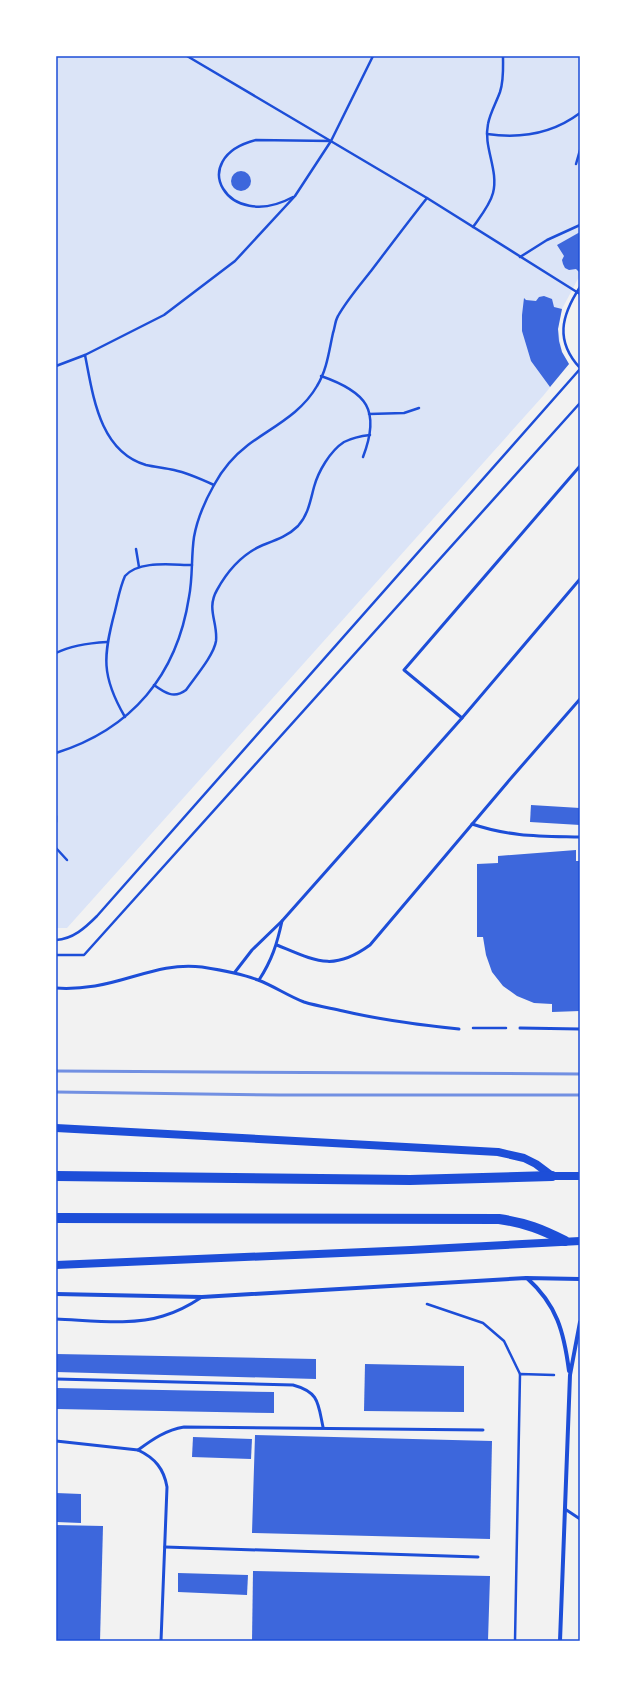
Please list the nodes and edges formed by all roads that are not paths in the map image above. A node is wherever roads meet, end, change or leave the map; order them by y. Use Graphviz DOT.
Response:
graph roads {
  1 [pos="580,466"];
  2 [pos="580,580"];
  3 [pos="580,699"];
  4 [pos="462,718"];
  5 [pos="472,824"];
  6 [pos="580,837"];
  7 [pos="282,921"];
  8 [pos="277,945"];
  9 [pos="235,972"];
  10 [pos="259,980"];
  11 [pos="56,988"];
  12 [pos="520,1028"];
  13 [pos="460,1029"];
  14 [pos="580,1029"];
  15 [pos="56,1128"];
  16 [pos="56,1176"];
  17 [pos="552,1176"];
  18 [pos="580,1176"];
  19 [pos="56,1218"];
  20 [pos="565,1241"];
  21 [pos="580,1241"];
  22 [pos="56,1265"];
  23 [pos="526,1278"];
  24 [pos="580,1279"];
  25 [pos="56,1294"];
  26 [pos="202,1297"];
  27 [pos="56,1319"];
  28 [pos="580,1322"];
  29 [pos="570,1375"];
  30 [pos="56,1379"];
  31 [pos="323,1427"];
  32 [pos="483,1430"];
  33 [pos="56,1441"];
  34 [pos="138,1450"];
  35 [pos="564,1509"];
  36 [pos="580,1519"];
  37 [pos="165,1548"];
  38 [pos="478,1558"];
  39 [pos="161,1641"];
  40 [pos="560,1641"];
  1 -- 4 [label="lane"];
  2 -- 4 [label="lane"];
  3 -- 5 [label="lane"];
  4 -- 7 [label="lane"];
  5 -- 6 [label="lane"];
  5 -- 8 [label="lane"];
  7 -- 8 [label="lane"];
  7 -- 9 [label="lane"];
  8 -- 10 [label="lane"];
  9 -- 10 [label="lane"];
  9 -- 11 [label="lane"];
  10 -- 13 [label="lane"];
  12 -- 14 [label="lane"];
  15 -- 17 [label="main road"];
  16 -- 17 [label="main road"];
  17 -- 18 [label="main road"];
  19 -- 20 [label="main road"];
  20 -- 21 [label="main road"];
  20 -- 22 [label="main road"];
  23 -- 24 [label="street"];
  23 -- 26 [label="street"];
  23 -- 29 [label="street"];
  25 -- 26 [label="street"];
  26 -- 27 [label="lane"];
  28 -- 29 [label="street"];
  29 -- 35 [label="street"];
  30 -- 31 [label="lane"];
  31 -- 32 [label="lane"];
  31 -- 34 [label="lane"];
  33 -- 34 [label="lane"];
  34 -- 37 [label="lane"];
  35 -- 36 [label="lane"];
  35 -- 40 [label="street"];
  37 -- 38 [label="lane"];
  37 -- 39 [label="lane"];
}
